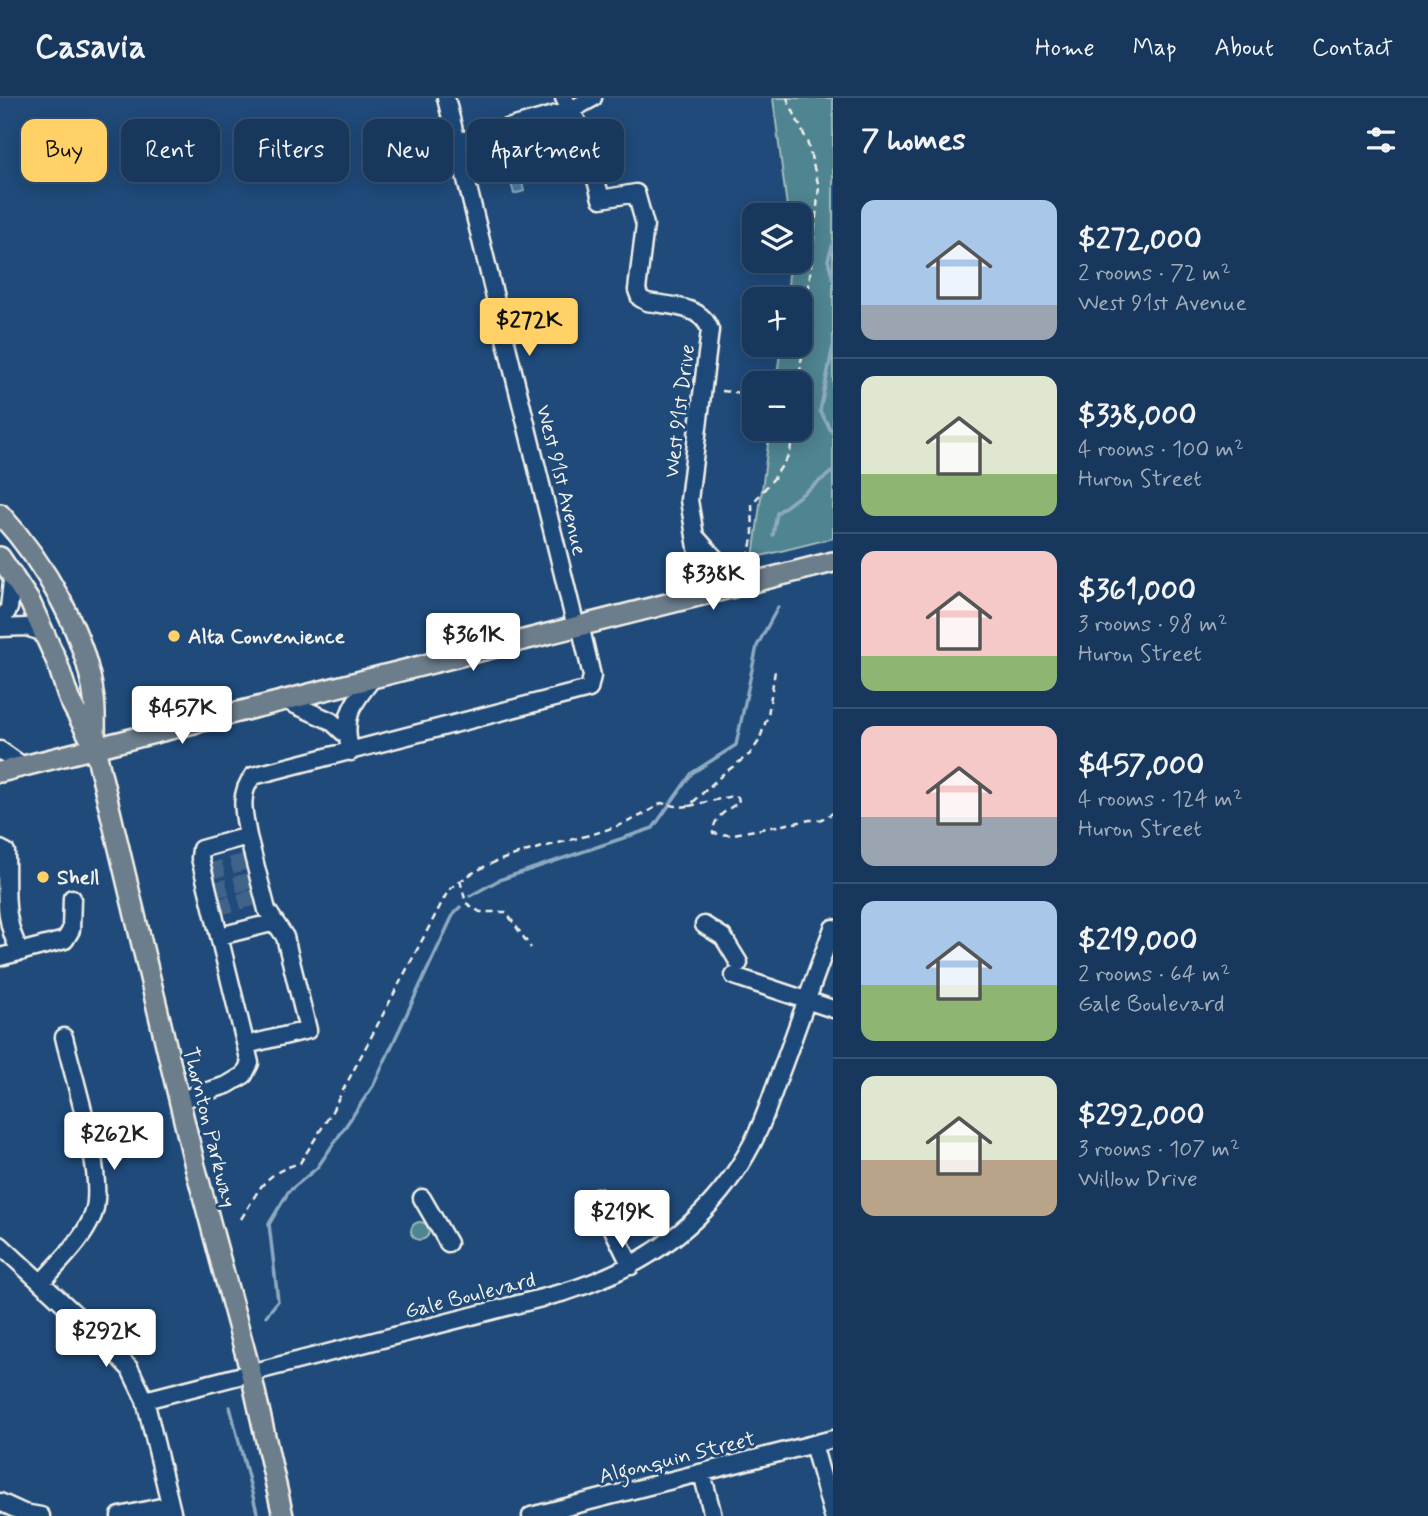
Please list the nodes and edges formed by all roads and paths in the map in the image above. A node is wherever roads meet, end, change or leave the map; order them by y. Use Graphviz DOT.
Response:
graph roads {
  1 [pos="446,98"];
  2 [pos="593,98"];
  3 [pos="787,98"];
  4 [pos="567,104"];
  5 [pos="458,142"];
  6 [pos="800,371"];
  7 [pos="722,391"];
  8 [pos="742,393"];
  9 [pos="792,441"];
  10 [pos="0,514"];
  11 [pos="696,537"];
  12 [pos="0,557"];
  13 [pos="833,562"];
  14 [pos="720,563"];
  15 [pos="13,573"];
  16 [pos="739,585"];
  17 [pos="678,601"];
  18 [pos="0,626"];
  19 [pos="578,626"];
  20 [pos="45,633"];
  21 [pos="775,671"];
  22 [pos="373,678"];
  23 [pos="285,700"];
  24 [pos="345,734"];
  25 [pos="95,748"];
  26 [pos="0,750"];
  27 [pos="351,751"];
  28 [pos="23,766"];
  29 [pos="0,772"];
  30 [pos="689,806"];
  31 [pos="833,813"];
  32 [pos="248,836"];
  33 [pos="3,851"];
  34 [pos="460,880"];
  35 [pos="72,898"];
  36 [pos="275,922"];
  37 [pos="704,925"];
  38 [pos="833,928"];
  39 [pos="220,936"];
  40 [pos="531,948"];
  41 [pos="21,952"];
  42 [pos="0,957"];
  43 [pos="806,1000"];
  44 [pos="833,1009"];
  45 [pos="64,1037"];
  46 [pos="246,1045"];
  47 [pos="180,1100"];
  48 [pos="597,1197"];
  49 [pos="422,1198"];
  50 [pos="241,1219"];
  51 [pos="448,1243"];
  52 [pos="0,1245"];
  53 [pos="631,1266"];
  54 [pos="41,1283"];
  55 [pos="251,1374"];
  56 [pos="145,1400"];
  57 [pos="833,1439"];
  58 [pos="814,1444"];
  59 [pos="702,1473"];
  60 [pos="0,1502"];
  61 [pos="591,1509"];
  62 [pos="172,1511"];
  63 [pos="41,1516"];
  64 [pos="120,1516"];
  65 [pos="283,1516"];
  66 [pos="531,1516"];
  67 [pos="713,1516"];
  68 [pos="832,1516"];
  1 -- 5 [label="street, West 91st Avenue"];
  2 -- 4 [label="street"];
  3 -- 6 [label="path"];
  4 -- 5 [label="street"];
  4 -- 11 [label="street, West 91st Drive"];
  5 -- 19 [label="street, West 91st Avenue"];
  7 -- 8 [label="path"];
  9 -- 14 [label="path"];
  10 -- 25 [label="main road, Thornton Parkway"];
  11 -- 14 [label="street"];
  11 -- 17 [label="street"];
  12 -- 15 [label="main road, Thornton Parkway"];
  13 -- 16 [label="main road"];
  14 -- 16 [label="street"];
  15 -- 18 [label="street"];
  15 -- 20 [label="main road, Thornton Parkway"];
  16 -- 17 [label="main road"];
  17 -- 19 [label="main road"];
  18 -- 20 [label="street"];
  19 -- 22 [label="main road"];
  19 -- 27 [label="street, West 91st Avenue"];
  20 -- 25 [label="main road, Thornton Parkway"];
  21 -- 30 [label="path"];
  22 -- 23 [label="main road"];
  22 -- 24 [label="street"];
  23 -- 24 [label="street"];
  23 -- 25 [label="main road"];
  24 -- 27 [label="street"];
  25 -- 28 [label="main road"];
  25 -- 47 [label="main road, Thornton Parkway"];
  26 -- 28 [label="street"];
  27 -- 32 [label="street"];
  28 -- 29 [label="main road"];
  30 -- 31 [label="path"];
  30 -- 34 [label="path"];
  32 -- 36 [label="street"];
  32 -- 39 [label="street"];
  33 -- 41 [label="street"];
  34 -- 40 [label="path"];
  34 -- 50 [label="path"];
  35 -- 41 [label="street"];
  36 -- 39 [label="street"];
  36 -- 46 [label="street"];
  37 -- 43 [label="street"];
  38 -- 43 [label="street, Gale Boulevard"];
  39 -- 46 [label="street"];
  41 -- 42 [label="street"];
  43 -- 44 [label="street"];
  43 -- 53 [label="street, Gale Boulevard"];
  45 -- 54 [label="street"];
  46 -- 47 [label="street"];
  47 -- 55 [label="main road, Thornton Parkway"];
  48 -- 53 [label="street"];
  49 -- 51 [label="street"];
  52 -- 54 [label="street"];
  53 -- 55 [label="street, Gale Boulevard"];
  54 -- 56 [label="street"];
  55 -- 56 [label="street, Gale Boulevard"];
  55 -- 65 [label="main road, Thornton Parkway"];
  56 -- 62 [label="street"];
  57 -- 58 [label="street, Algonquin Street"];
  58 -- 59 [label="street, Algonquin Street"];
  58 -- 68 [label="street"];
  59 -- 61 [label="street, Algonquin Street"];
  59 -- 67 [label="street"];
  60 -- 63 [label="street"];
  61 -- 66 [label="street, Algonquin Street"];
  62 -- 64 [label="street"];
}
